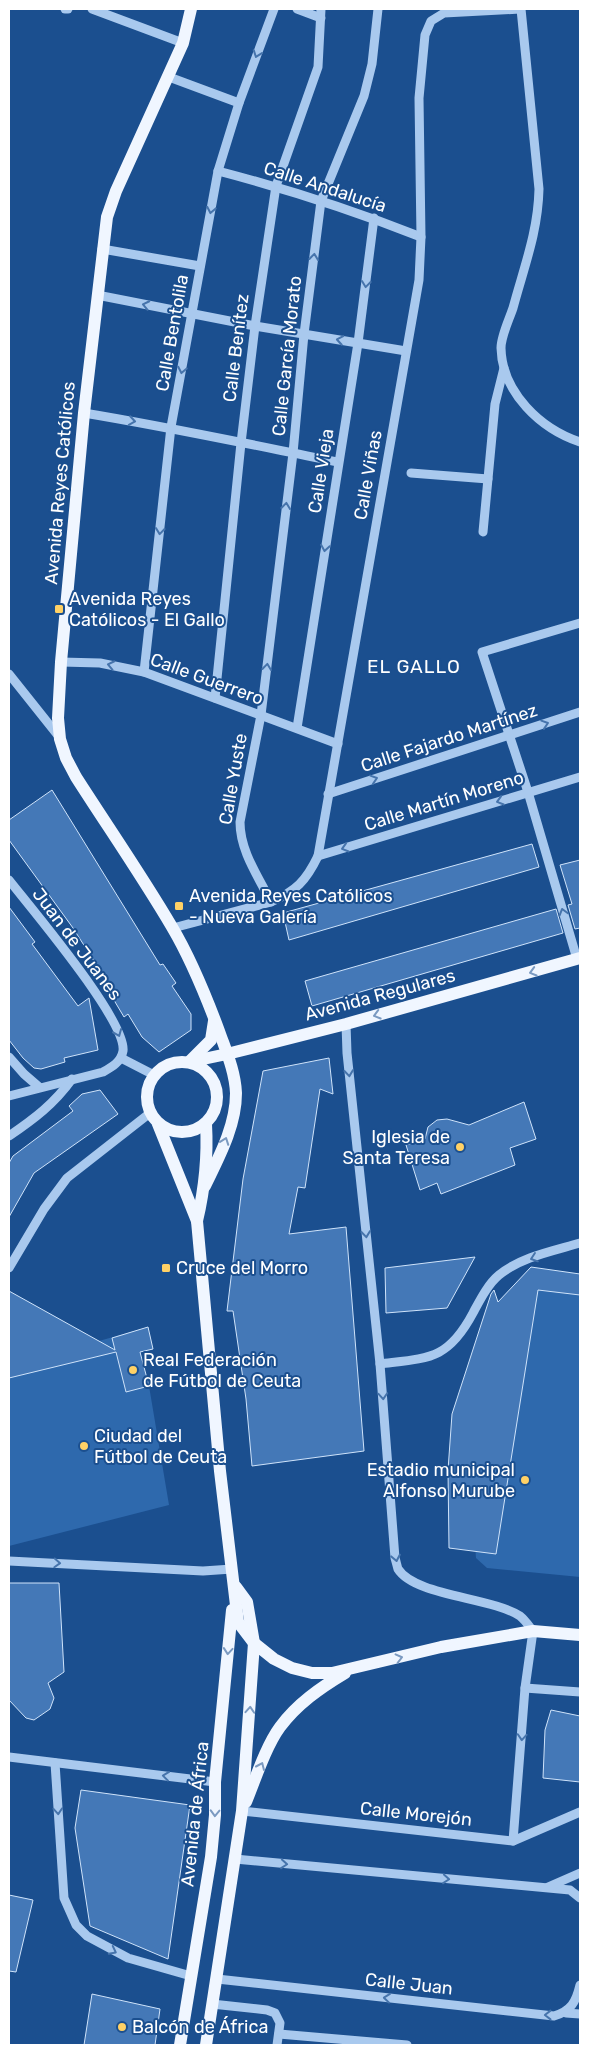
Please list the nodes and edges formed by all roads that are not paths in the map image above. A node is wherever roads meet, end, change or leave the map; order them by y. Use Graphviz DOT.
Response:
graph roads {
  1 [pos="92,9"];
  2 [pos="192,9"];
  3 [pos="274,9"];
  4 [pos="297,9"];
  5 [pos="378,9"];
  6 [pos="520,9"];
  7 [pos="321,13"];
  8 [pos="183,43"];
  9 [pos="168,77"];
  10 [pos="239,103"];
  11 [pos="218,171"];
  12 [pos="276,186"];
  13 [pos="321,201"];
  14 [pos="374,218"];
  15 [pos="421,237"];
  16 [pos="102,249"];
  17 [pos="200,266"];
  18 [pos="97,295"];
  19 [pos="193,315"];
  20 [pos="255,326"];
  21 [pos="304,334"];
  22 [pos="358,343"];
  23 [pos="406,351"];
  24 [pos="504,368"];
  25 [pos="84,413"];
  26 [pos="171,427"];
  27 [pos="580,442"];
  28 [pos="241,443"];
  29 [pos="293,453"];
  30 [pos="338,462"];
  31 [pos="411,473"];
  32 [pos="488,479"];
  33 [pos="483,532"];
  34 [pos="580,623"];
  35 [pos="61,662"];
  36 [pos="144,672"];
  37 [pos="9,674"];
  38 [pos="215,698"];
  39 [pos="580,712"];
  40 [pos="262,715"];
  41 [pos="297,728"];
  42 [pos="510,735"];
  43 [pos="60,739"];
  44 [pos="338,744"];
  45 [pos="580,776"];
  46 [pos="528,792"];
  47 [pos="328,794"];
  48 [pos="318,856"];
  49 [pos="9,880"];
  50 [pos="271,902"];
  51 [pos="173,928"];
  52 [pos="579,959"];
  53 [pos="214,1018"];
  54 [pos="346,1024"];
  55 [pos="227,1054"];
  56 [pos="9,1057"];
  57 [pos="121,1058"];
  58 [pos="189,1062"];
  59 [pos="154,1075"];
  60 [pos="235,1079"];
  61 [pos="72,1080"];
  62 [pos="39,1087"];
  63 [pos="9,1096"];
  64 [pos="215,1111"];
  65 [pos="150,1113"];
  66 [pos="158,1124"];
  67 [pos="206,1124"];
  68 [pos="9,1136"];
  69 [pos="205,1186"];
  70 [pos="197,1221"];
  71 [pos="580,1243"];
  72 [pos="9,1268"];
  73 [pos="380,1364"];
  74 [pos="9,1561"];
  75 [pos="232,1569"];
  76 [pos="234,1585"];
  77 [pos="533,1631"];
  78 [pos="580,1636"];
  79 [pos="254,1643"];
  80 [pos="352,1670"];
  81 [pos="525,1688"];
  82 [pos="580,1692"];
  83 [pos="9,1757"];
  84 [pos="55,1762"];
  85 [pos="215,1782"];
  86 [pos="242,1810"];
  87 [pos="580,1812"];
  88 [pos="513,1841"];
  89 [pos="235,1859"];
  90 [pos="580,1873"];
  91 [pos="546,1888"];
  92 [pos="580,1898"];
  93 [pos="191,1976"];
  94 [pos="217,1979"];
  95 [pos="580,1986"];
  96 [pos="212,2004"];
  97 [pos="566,2012"];
  98 [pos="580,2014"];
  99 [pos="279,2034"];
  100 [pos="180,2045"];
  101 [pos="206,2045"];
  102 [pos="278,2045"];
  103 [pos="407,2045"];
  1 -- 8 [label="street"];
  2 -- 8 [label="main road, Avenida Reyes Católicos"];
  3 -- 10 [label="street, Calle Bentolila, one-way"];
  4 -- 7 [label="street"];
  5 -- 13 [label="street, Calle García Morato"];
  6 -- 15 [label="street, Calle Viñas"];
  6 -- 24 [label="street"];
  7 -- 12 [label="street, Calle Benítez"];
  8 -- 9 [label="main road, Avenida Reyes Católicos"];
  9 -- 10 [label="street"];
  9 -- 16 [label="main road, Avenida Reyes Católicos"];
  10 -- 11 [label="street, Calle Bentolila"];
  11 -- 12 [label="street, Calle Andalucía"];
  11 -- 17 [label="street, Calle Bentolila, one-way"];
  12 -- 13 [label="street, Calle Andalucía"];
  12 -- 20 [label="street, Calle Benítez"];
  13 -- 14 [label="street, Calle Andalucía"];
  21 -- 13 [label="street, Calle García Morato, one-way"];
  14 -- 15 [label="street, Calle Andalucía"];
  14 -- 22 [label="street, Calle Vieja, one-way"];
  15 -- 23 [label="street, Calle Viñas"];
  16 -- 17 [label="street"];
  16 -- 18 [label="main road, Avenida Reyes Católicos"];
  17 -- 19 [label="street, Calle Bentolila"];
  19 -- 18 [label="street, one-way"];
  18 -- 25 [label="main road, Avenida Reyes Católicos"];
  19 -- 20 [label="street"];
  19 -- 26 [label="street, Calle Bentolila, one-way"];
  20 -- 21 [label="street"];
  20 -- 28 [label="street, Calle Benítez"];
  22 -- 21 [label="street, one-way"];
  21 -- 29 [label="street, Calle García Morato"];
  22 -- 23 [label="street"];
  22 -- 30 [label="street, Calle Vieja"];
  23 -- 44 [label="street, Calle Viñas"];
  24 -- 27 [label="street"];
  24 -- 32 [label="street"];
  25 -- 26 [label="street, one-way"];
  25 -- 35 [label="main road, Avenida Reyes Católicos"];
  26 -- 28 [label="street"];
  26 -- 36 [label="street, Calle Bentolila, one-way"];
  28 -- 29 [label="street"];
  28 -- 38 [label="street, Calle Benítez"];
  29 -- 30 [label="street"];
  40 -- 29 [label="street, Calle García Morato, one-way"];
  30 -- 41 [label="street, Calle Vieja, one-way"];
  31 -- 32 [label="street"];
  32 -- 33 [label="street"];
  34 -- 42 [label="street"];
  36 -- 35 [label="street, Calle Guerrero, one-way"];
  35 -- 43 [label="main road, Avenida Reyes Católicos"];
  36 -- 38 [label="street, Calle Guerrero"];
  37 -- 43 [label="street"];
  38 -- 40 [label="street, Calle Guerrero"];
  42 -- 39 [label="street, Calle Fajardo Martínez, one-way"];
  40 -- 41 [label="street, Calle Guerrero"];
  40 -- 50 [label="street, Calle Yuste"];
  41 -- 44 [label="street, Calle Guerrero"];
  42 -- 46 [label="street"];
  47 -- 42 [label="street, Calle Fajardo Martínez, one-way"];
  43 -- 51 [label="main road, Avenida Reyes Católicos"];
  44 -- 47 [label="street, Calle Viñas"];
  45 -- 46 [label="street, Calle Martín Moreno"];
  46 -- 48 [label="street, Calle Martín Moreno, one-way"];
  52 -- 46 [label="street, one-way"];
  47 -- 48 [label="street, Calle Viñas"];
  48 -- 50 [label="street, Calle Viñas"];
  49 -- 57 [label="street, Juan de Juanes, one-way"];
  50 -- 51 [label="street, Calle Viñas"];
  51 -- 53 [label="main road, Avenida Reyes Católicos"];
  52 -- 54 [label="main road, Avenida Regulares, one-way"];
  53 -- 55 [label="main road, Avenida Reyes Católicos"];
  53 -- 58 [label="main road"];
  54 -- 55 [label="main road, Avenida Regulares"];
  54 -- 73 [label="street, one-way"];
  55 -- 58 [label="main road, Avenida Regulares"];
  55 -- 60 [label="main road, Avenida Reyes Católicos"];
  56 -- 62 [label="street"];
  57 -- 59 [label="street"];
  57 -- 61 [label="street"];
  58 -- 59 [label="main road"];
  58 -- 64 [label="main road"];
  59 -- 65 [label="main road"];
  60 -- 64 [label="main road"];
  69 -- 60 [label="main road, Avenida Reyes Católicos, one-way"];
  61 -- 62 [label="street"];
  61 -- 68 [label="street"];
  62 -- 63 [label="street"];
  64 -- 67 [label="main road"];
  65 -- 66 [label="main road"];
  65 -- 72 [label="street"];
  66 -- 67 [label="main road"];
  66 -- 70 [label="main road, Avenida de África"];
  67 -- 69 [label="main road, Avenida de África"];
  69 -- 70 [label="main road, Avenida de África"];
  70 -- 75 [label="main road, Avenida de África"];
  71 -- 73 [label="street, one-way"];
  73 -- 77 [label="street, one-way"];
  74 -- 75 [label="street, one-way"];
  75 -- 76 [label="main road, Avenida de África"];
  76 -- 79 [label="main road, Avenida de África"];
  76 -- 85 [label="main road, Avenida de África, one-way"];
  77 -- 78 [label="main road"];
  80 -- 77 [label="main road, one-way"];
  77 -- 81 [label="street"];
  79 -- 80 [label="main road, Avenida de África"];
  86 -- 79 [label="main road, one-way"];
  86 -- 80 [label="main road, one-way"];
  81 -- 82 [label="street"];
  81 -- 88 [label="street, one-way"];
  83 -- 84 [label="street"];
  85 -- 84 [label="street, one-way"];
  84 -- 93 [label="street, one-way"];
  85 -- 93 [label="main road, Avenida de África, one-way"];
  86 -- 88 [label="street, Calle Morejón"];
  86 -- 89 [label="main road"];
  87 -- 88 [label="street, Calle Morejón"];
  89 -- 91 [label="street, one-way"];
  89 -- 94 [label="main road"];
  90 -- 91 [label="street"];
  91 -- 92 [label="street"];
  93 -- 100 [label="main road, Avenida de África"];
  94 -- 96 [label="main road"];
  97 -- 94 [label="street, Calle Juan, one-way"];
  95 -- 97 [label="street"];
  96 -- 99 [label="street"];
  96 -- 101 [label="main road"];
  97 -- 98 [label="street, Calle Juan"];
  99 -- 102 [label="street"];
  99 -- 103 [label="street"];
}
